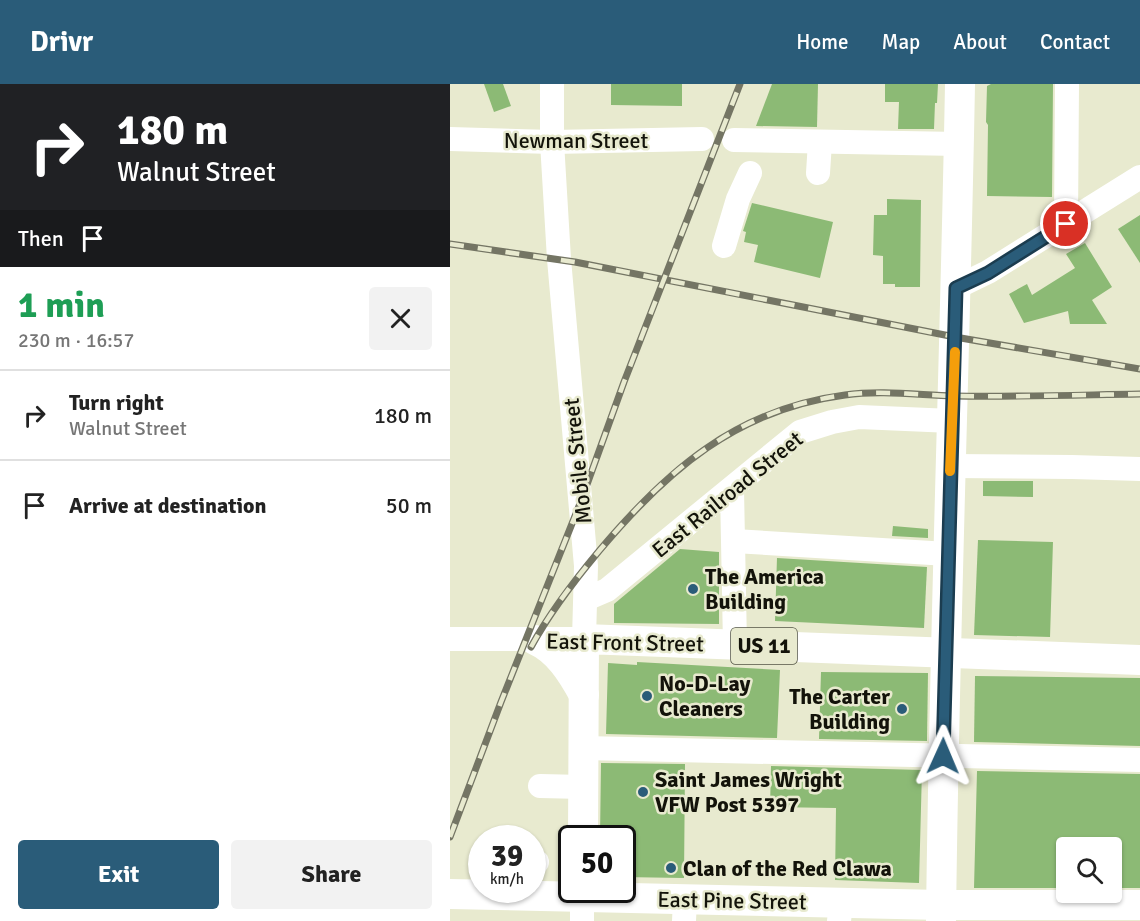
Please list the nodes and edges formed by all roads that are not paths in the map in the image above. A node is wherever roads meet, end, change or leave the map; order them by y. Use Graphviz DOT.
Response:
graph roads {
  1 [pos="552,84"];
  2 [pos="960,84"];
  3 [pos="1067,84"];
  4 [pos="450,139"];
  5 [pos="702,139"];
  6 [pos="735,140"];
  7 [pos="552,142"];
  8 [pos="820,142"];
  9 [pos="959,144"];
  10 [pos="750,173"];
  11 [pos="818,173"];
  12 [pos="1140,177"];
  13 [pos="1066,224"];
  14 [pos="724,246"];
  15 [pos="956,288"];
  16 [pos="952,421"];
  17 [pos="950,466"];
  18 [pos="1140,470"];
  19 [pos="732,489"];
  20 [pos="734,541"];
  21 [pos="948,554"];
  22 [pos="586,599"];
  23 [pos="450,639"];
  24 [pos="584,639"];
  25 [pos="535,640"];
  26 [pos="735,645"];
  27 [pos="944,653"];
  28 [pos="1140,660"];
  29 [pos="584,695"];
  30 [pos="583,748"];
  31 [pos="943,756"];
  32 [pos="1140,760"];
  33 [pos="540,786"];
  34 [pos="583,787"];
  35 [pos="583,825"];
  36 [pos="450,894"];
  37 [pos="468,894"];
  38 [pos="582,903"];
  39 [pos="1140,905"];
  40 [pos="684,910"];
  41 [pos="840,912"];
  42 [pos="941,913"];
  43 [pos="1066,913"];
  1 -- 7 [label="street, Mobile Street"];
  2 -- 9 [label="main road"];
  3 -- 13 [label="street"];
  4 -- 7 [label="street, Newman Street"];
  5 -- 7 [label="street, Newman Street"];
  6 -- 8 [label="street"];
  7 -- 22 [label="street, Mobile Street"];
  8 -- 9 [label="street"];
  8 -- 11 [label="street"];
  9 -- 15 [label="main road"];
  10 -- 14 [label="street"];
  12 -- 13 [label="street"];
  13 -- 15 [label="street"];
  15 -- 16 [label="main road"];
  16 -- 17 [label="main road"];
  16 -- 19 [label="street, East Railroad Street"];
  17 -- 18 [label="street"];
  17 -- 21 [label="main road"];
  19 -- 20 [label="street"];
  19 -- 22 [label="street, East Railroad Street"];
  20 -- 21 [label="street"];
  20 -- 26 [label="street"];
  21 -- 27 [label="main road"];
  22 -- 24 [label="street, Mobile Street"];
  23 -- 25 [label="street, East Front Street"];
  24 -- 25 [label="street, East Front Street"];
  24 -- 26 [label="main road, East Front Street / US 11"];
  24 -- 29 [label="main road, Mobile Street"];
  25 -- 29 [label="main road"];
  26 -- 27 [label="main road, East Front Street / US 11"];
  27 -- 28 [label="main road, US 11"];
  27 -- 31 [label="main road"];
  29 -- 30 [label="main road, Mobile Street"];
  30 -- 31 [label="street"];
  30 -- 34 [label="main road, Mobile Street"];
  31 -- 32 [label="street"];
  31 -- 42 [label="main road"];
  33 -- 34 [label="street"];
  34 -- 35 [label="main road, Mobile Street"];
  36 -- 37 [label="main road, East Pine Street"];
  38 -- 40 [label="main road, East Pine Street"];
  39 -- 43 [label="main road, East Pine Street"];
  40 -- 41 [label="main road, East Pine Street"];
  41 -- 42 [label="main road, East Pine Street"];
  42 -- 43 [label="main road, East Pine Street"];
}
